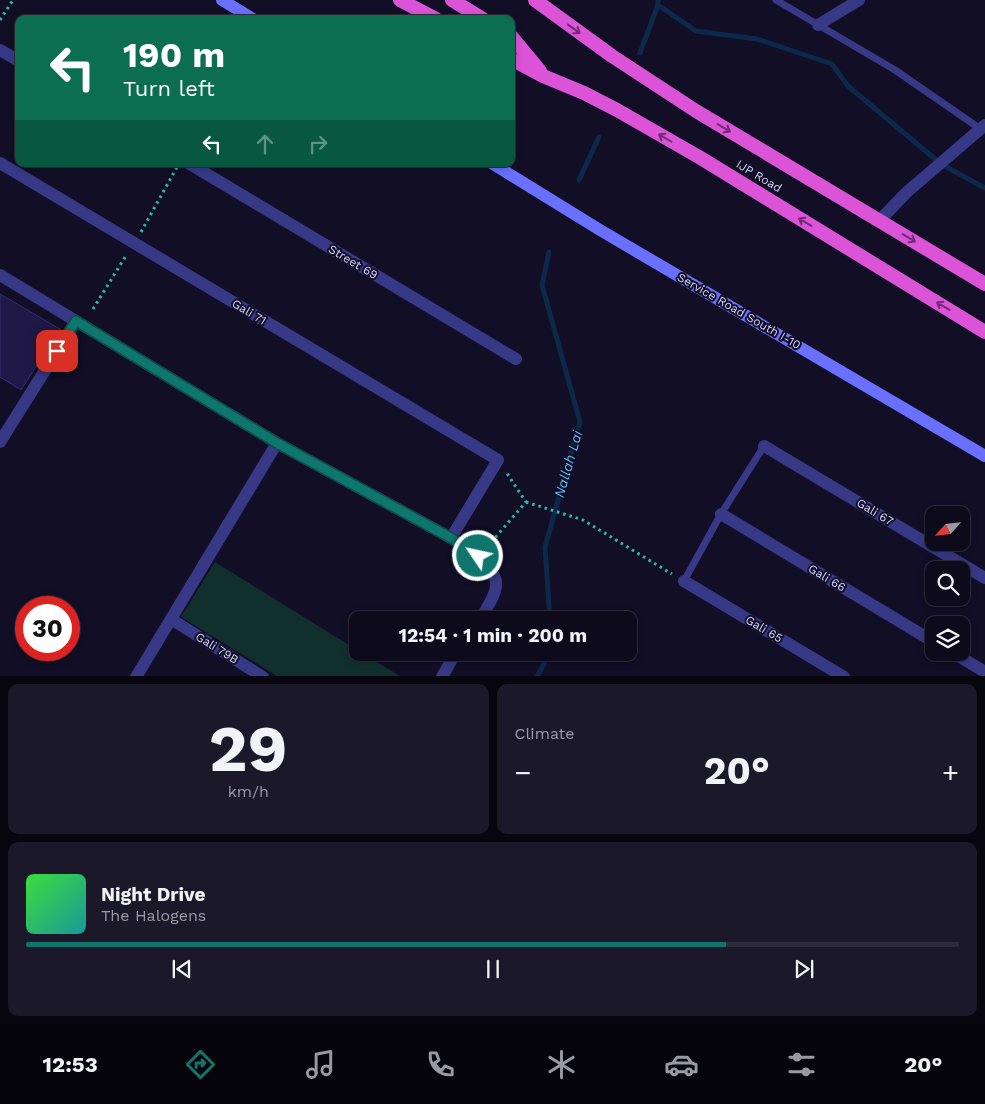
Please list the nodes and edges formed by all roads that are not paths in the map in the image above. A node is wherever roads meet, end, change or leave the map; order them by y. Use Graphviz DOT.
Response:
graph roads {
  1 [pos="222,0"];
  2 [pos="400,0"];
  3 [pos="452,0"];
  4 [pos="535,0"];
  5 [pos="776,0"];
  6 [pos="859,0"];
  7 [pos="247,15"];
  8 [pos="428,15"];
  9 [pos="476,15"];
  10 [pos="818,25"];
  11 [pos="515,41"];
  12 [pos="0,50"];
  13 [pos="15,59"];
  14 [pos="515,61"];
  15 [pos="544,76"];
  16 [pos="983,128"];
  17 [pos="0,164"];
  18 [pos="195,167"];
  19 [pos="499,167"];
  20 [pos="879,221"];
  21 [pos="0,275"];
  22 [pos="985,284"];
  23 [pos="76,321"];
  24 [pos="985,332"];
  25 [pos="516,360"];
  26 [pos="0,442"];
  27 [pos="277,443"];
  28 [pos="764,446"];
  29 [pos="985,456"];
  30 [pos="721,514"];
  31 [pos="451,538"];
  32 [pos="985,578"];
  33 [pos="684,581"];
  34 [pos="486,611"];
  35 [pos="171,618"];
  36 [pos="925,637"];
  37 [pos="451,661"];
  38 [pos="967,661"];
  39 [pos="985,672"];
  40 [pos="136,676"];
  41 [pos="263,676"];
  42 [pos="442,676"];
  43 [pos="844,676"];
  1 -- 7 [label="main road"];
  2 -- 8 [label="highway"];
  3 -- 9 [label="highway"];
  4 -- 20 [label="highway, IJP Road, one-way"];
  5 -- 10 [label="lane"];
  6 -- 10 [label="street"];
  10 -- 16 [label="lane"];
  11 -- 15 [label="highway"];
  12 -- 13 [label="street"];
  14 -- 15 [label="highway, IJP Road"];
  24 -- 15 [label="highway, IJP Road, one-way"];
  16 -- 20 [label="street"];
  17 -- 31 [label="street, Gali 71"];
  18 -- 25 [label="street, Street 69"];
  19 -- 29 [label="main road, Service Road South I-10"];
  20 -- 22 [label="highway, IJP Road, one-way"];
  21 -- 23 [label="street"];
  23 -- 26 [label="street"];
  23 -- 27 [label="street"];
  27 -- 31 [label="street"];
  27 -- 35 [label="street"];
  28 -- 30 [label="lane"];
  28 -- 32 [label="street, Gali 67"];
  30 -- 33 [label="lane"];
  30 -- 36 [label="street, Gali 66"];
  31 -- 34 [label="street"];
  33 -- 43 [label="street, Gali 65"];
  35 -- 40 [label="street"];
  35 -- 41 [label="street, Gali 79B"];
  37 -- 42 [label="street"];
  38 -- 39 [label="street"];
}
